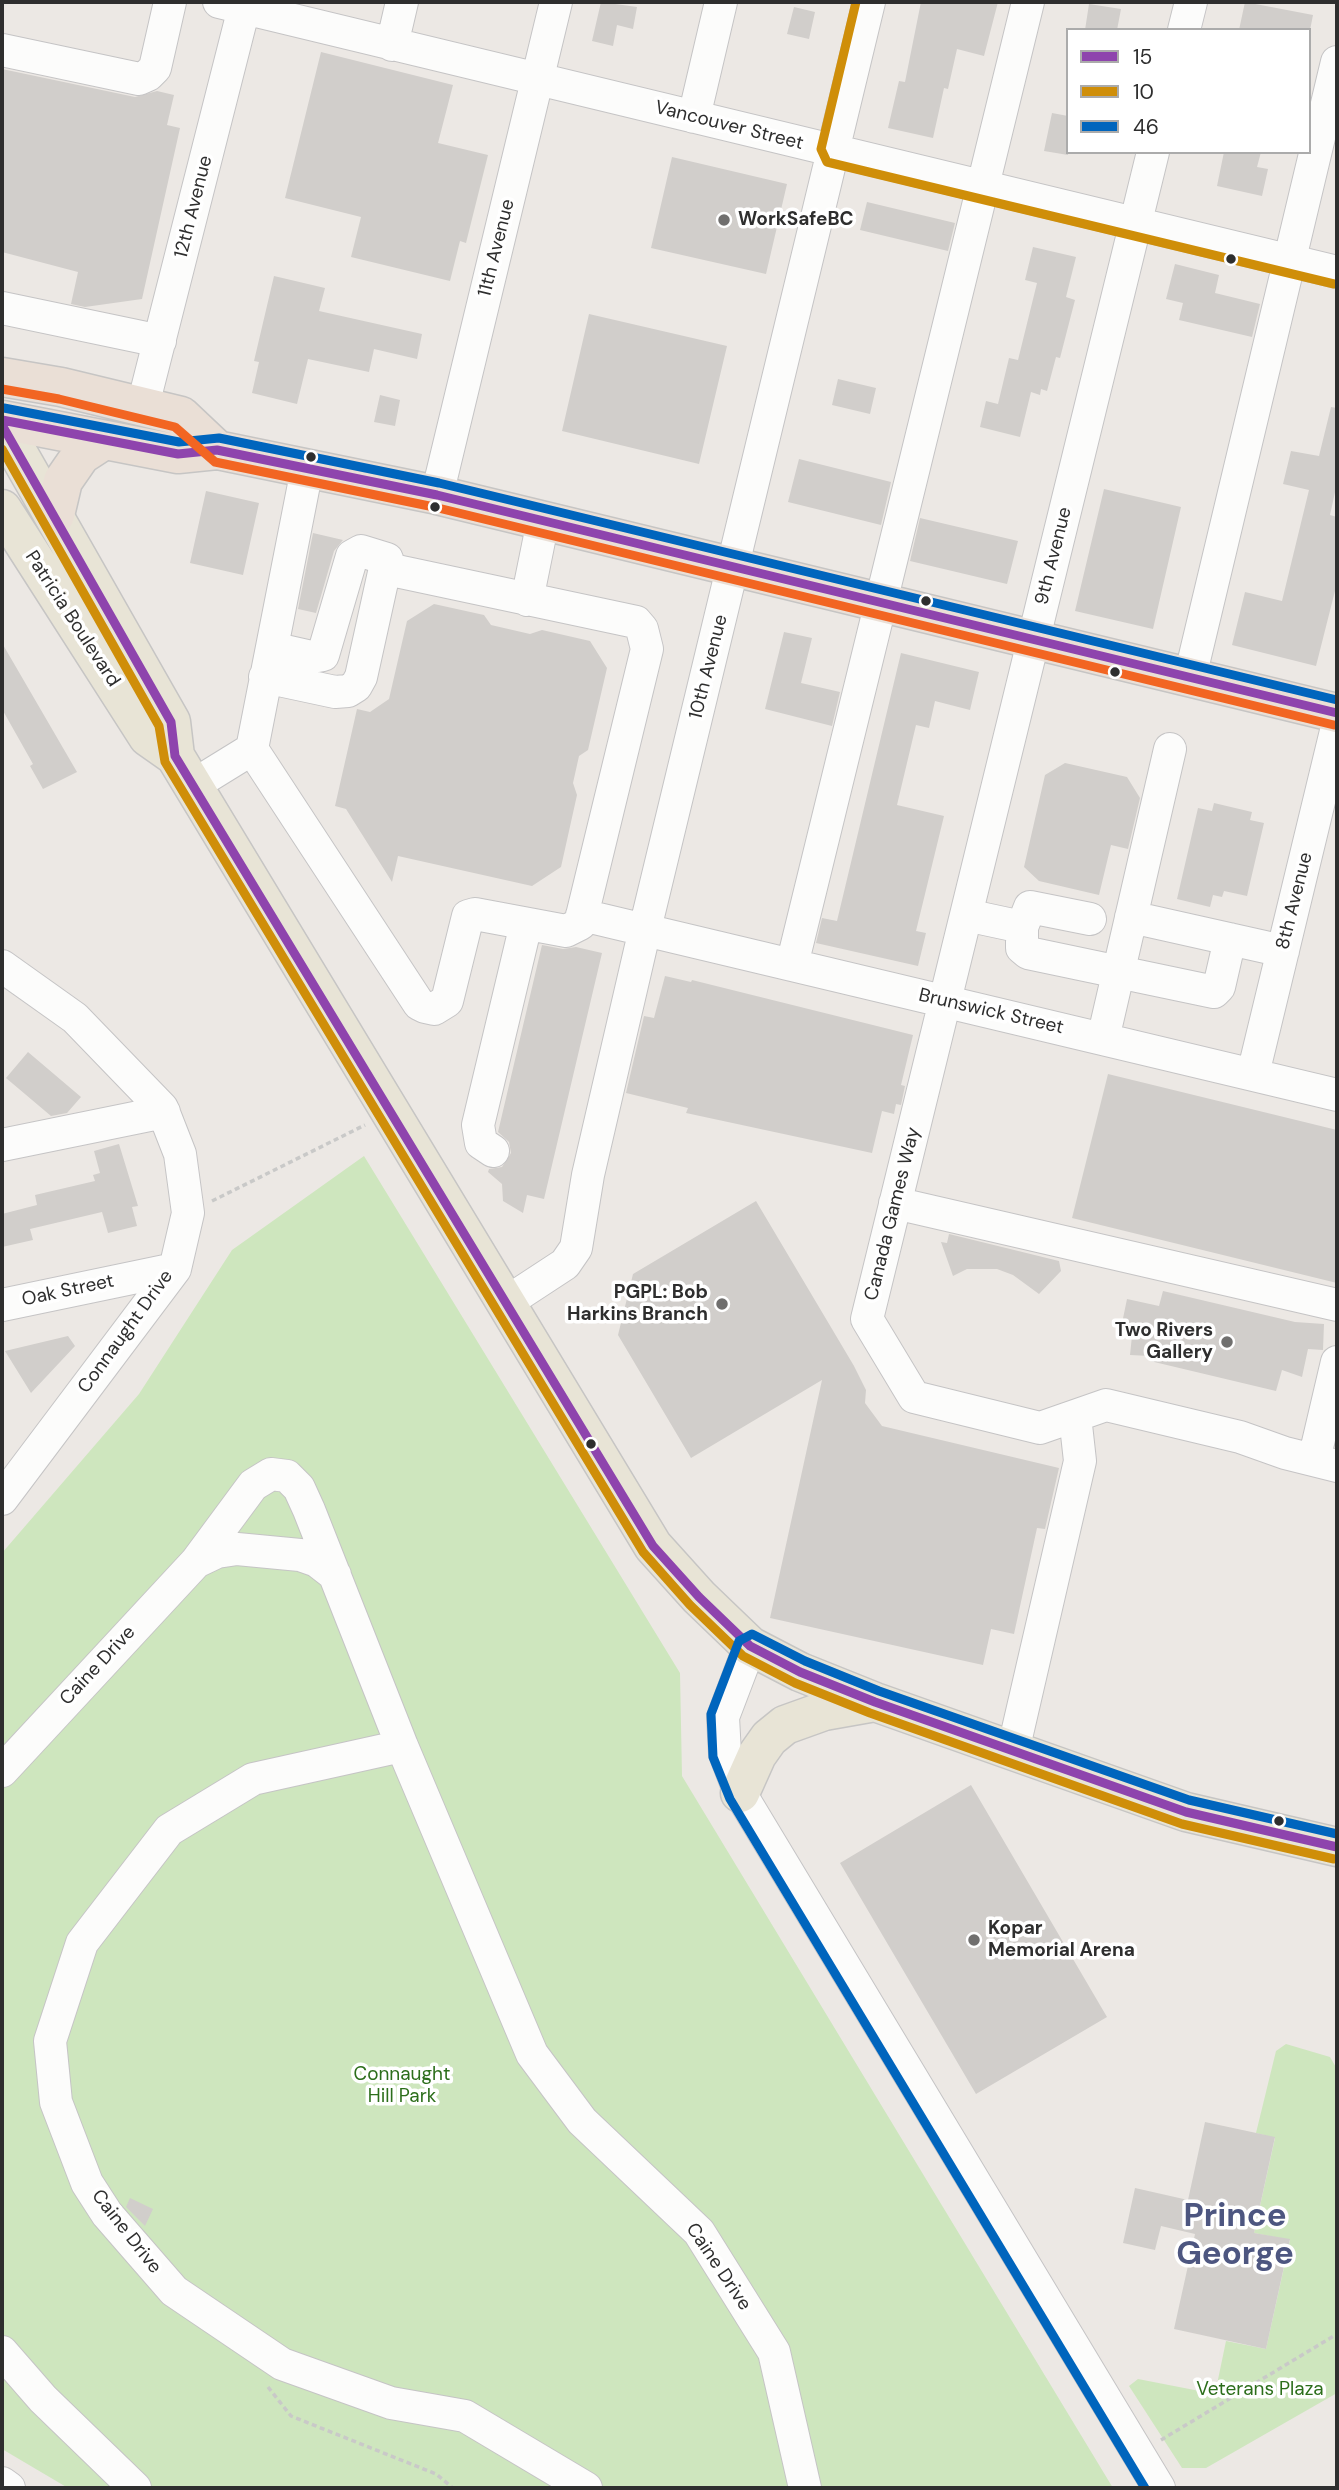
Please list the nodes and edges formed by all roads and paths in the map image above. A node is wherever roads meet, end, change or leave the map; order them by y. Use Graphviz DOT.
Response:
graph roads {
  1 [pos="170,2"];
  2 [pos="402,2"];
  3 [pos="556,2"];
  4 [pos="721,2"];
  5 [pos="869,2"];
  6 [pos="1028,2"];
  7 [pos="1191,2"];
  8 [pos="232,5"];
  9 [pos="1184,28"];
  10 [pos="392,45"];
  11 [pos="2,50"];
  12 [pos="1337,62"];
  13 [pos="537,79"];
  14 [pos="694,117"];
  15 [pos="833,151"];
  16 [pos="1153,154"];
  17 [pos="983,187"];
  18 [pos="1136,223"];
  19 [pos="1290,260"];
  20 [pos="1337,272"];
  21 [pos="2,308"];
  22 [pos="160,341"];
  23 [pos="2,377"];
  24 [pos="144,405"];
  25 [pos="2,423"];
  26 [pos="104,440"];
  27 [pos="217,450"];
  28 [pos="307,469"];
  29 [pos="437,495"];
  30 [pos="2,509"];
  31 [pos="55,515"];
  32 [pos="543,521"];
  33 [pos="733,566"];
  34 [pos="387,569"];
  35 [pos="527,600"];
  36 [pos="880,602"];
  37 [pos="1033,639"];
  38 [pos="269,662"];
  39 [pos="1190,677"];
  40 [pos="1337,713"];
  41 [pos="1337,727"];
  42 [pos="251,749"];
  43 [pos="1170,749"];
  44 [pos="184,771"];
  45 [pos="582,915"];
  46 [pos="967,915"];
  47 [pos="1131,917"];
  48 [pos="1090,919"];
  49 [pos="526,924"];
  50 [pos="1021,927"];
  51 [pos="645,929"];
  52 [pos="1230,939"];
  53 [pos="1283,951"];
  54 [pos="792,965"];
  55 [pos="2,966"];
  56 [pos="1118,972"];
  57 [pos="17,990"];
  58 [pos="946,1001"];
  59 [pos="1103,1039"];
  60 [pos="1253,1074"];
  61 [pos="1337,1095"];
  62 [pos="164,1112"];
  63 [pos="389,1113"];
  64 [pos="2,1145"];
  65 [pos="493,1152"];
  66 [pos="895,1203"];
  67 [pos="188,1213"];
  68 [pos="175,1269"];
  69 [pos="507,1302"];
  70 [pos="2,1305"];
  71 [pos="1337,1305"];
  72 [pos="1337,1362"];
  73 [pos="1076,1416"];
  74 [pos="1326,1463"];
  75 [pos="2,1499"];
  76 [pos="196,1562"];
  77 [pos="335,1575"];
  78 [pos="750,1646"];
  79 [pos="875,1702"];
  80 [pos="402,1746"];
  81 [pos="1013,1751"];
  82 [pos="2,1771"];
  83 [pos="740,1793"];
  84 [pos="1337,1847"];
  85 [pos="1337,2334"];
  86 [pos="2,2352"];
  87 [pos="267,2385"];
  88 [pos="1161,2440"];
  89 [pos="2,2483"];
  90 [pos="9,2488"];
  91 [pos="135,2488"];
  92 [pos="453,2488"];
  93 [pos="586,2488"];
  94 [pos="805,2488"];
  95 [pos="1159,2488"];
  1 -- 11 [label="street"];
  2 -- 10 [label="street"];
  3 -- 13 [label="street, 11th Avenue"];
  4 -- 14 [label="street"];
  5 -- 15 [label="street, 10th Avenue"];
  6 -- 17 [label="street"];
  7 -- 9 [label="street"];
  8 -- 10 [label="street, Vancouver Street"];
  8 -- 22 [label="street, 12th Avenue"];
  10 -- 13 [label="street, Vancouver Street"];
  12 -- 19 [label="street"];
  13 -- 14 [label="street, Vancouver Street"];
  13 -- 29 [label="street, 11th Avenue"];
  14 -- 15 [label="street, Vancouver Street"];
  15 -- 17 [label="street, Vancouver Street"];
  15 -- 33 [label="street, 10th Avenue"];
  16 -- 18 [label="street, 9th Avenue"];
  17 -- 18 [label="street, Vancouver Street"];
  17 -- 36 [label="street"];
  18 -- 19 [label="street, Vancouver Street"];
  18 -- 37 [label="street, 9th Avenue"];
  19 -- 20 [label="street, Vancouver Street"];
  19 -- 39 [label="street"];
  21 -- 22 [label="street"];
  22 -- 24 [label="street, 12th Avenue"];
  23 -- 24 [label="highway"];
  24 -- 27 [label="highway"];
  25 -- 26 [label="highway"];
  25 -- 31 [label="main road, Patricia Boulevard"];
  26 -- 27 [label="highway"];
  26 -- 31 [label="highway"];
  27 -- 28 [label="highway"];
  28 -- 29 [label="highway"];
  28 -- 38 [label="street"];
  29 -- 32 [label="highway"];
  30 -- 44 [label="main road, Patricia Boulevard"];
  31 -- 44 [label="main road, Patricia Boulevard"];
  32 -- 33 [label="highway"];
  32 -- 35 [label="street"];
  33 -- 36 [label="highway"];
  33 -- 51 [label="street, 10th Avenue"];
  34 -- 35 [label="street"];
  34 -- 38 [label="street"];
  34 -- 38 [label="street"];
  35 -- 45 [label="street"];
  36 -- 37 [label="highway"];
  36 -- 54 [label="street"];
  37 -- 39 [label="highway"];
  37 -- 46 [label="street, 9th Avenue"];
  38 -- 42 [label="street"];
  39 -- 40 [label="highway"];
  41 -- 53 [label="street, 8th Avenue"];
  42 -- 44 [label="street"];
  42 -- 49 [label="street"];
  43 -- 47 [label="street"];
  44 -- 63 [label="main road, Patricia Boulevard"];
  45 -- 49 [label="street"];
  45 -- 51 [label="street, Brunswick Street"];
  46 -- 50 [label="street"];
  46 -- 58 [label="street, 9th Avenue"];
  47 -- 52 [label="street"];
  47 -- 56 [label="street"];
  48 -- 50 [label="street"];
  49 -- 65 [label="street"];
  50 -- 56 [label="street"];
  51 -- 54 [label="street, Brunswick Street"];
  51 -- 69 [label="street, 10th Avenue"];
  52 -- 53 [label="street"];
  52 -- 56 [label="street"];
  53 -- 60 [label="street, 8th Avenue"];
  54 -- 58 [label="street, Brunswick Street"];
  55 -- 57 [label="street, Connaught Drive"];
  56 -- 59 [label="street"];
  57 -- 62 [label="street, Connaught Drive"];
  58 -- 59 [label="street, Brunswick Street"];
  58 -- 66 [label="street, Canada Games Way"];
  59 -- 60 [label="street, Brunswick Street"];
  60 -- 61 [label="street, Brunswick Street"];
  62 -- 64 [label="street"];
  62 -- 67 [label="street, Connaught Drive"];
  63 -- 67 [label="path"];
  63 -- 69 [label="main road, Patricia Boulevard"];
  66 -- 71 [label="street"];
  66 -- 73 [label="street, Canada Games Way"];
  67 -- 68 [label="street, Connaught Drive"];
  68 -- 70 [label="street, Oak Street"];
  68 -- 75 [label="street, Connaught Drive"];
  69 -- 78 [label="main road, Patricia Boulevard"];
  72 -- 74 [label="street"];
  73 -- 74 [label="street, Canada Games Way"];
  73 -- 81 [label="street"];
  76 -- 77 [label="street, Caine Drive"];
  76 -- 77 [label="street, Caine Drive"];
  76 -- 82 [label="street, Caine Drive"];
  77 -- 80 [label="street, Caine Drive"];
  78 -- 79 [label="main road, Patricia Boulevard"];
  78 -- 83 [label="street"];
  79 -- 81 [label="main road, Patricia Boulevard"];
  79 -- 83 [label="main road"];
  80 -- 93 [label="street, Caine Drive"];
  80 -- 94 [label="street, Caine Drive"];
  81 -- 84 [label="main road, Patricia Boulevard"];
  83 -- 95 [label="street"];
  85 -- 88 [label="path"];
  86 -- 91 [label="street"];
  87 -- 92 [label="path"];
  89 -- 90 [label="street"];
}
